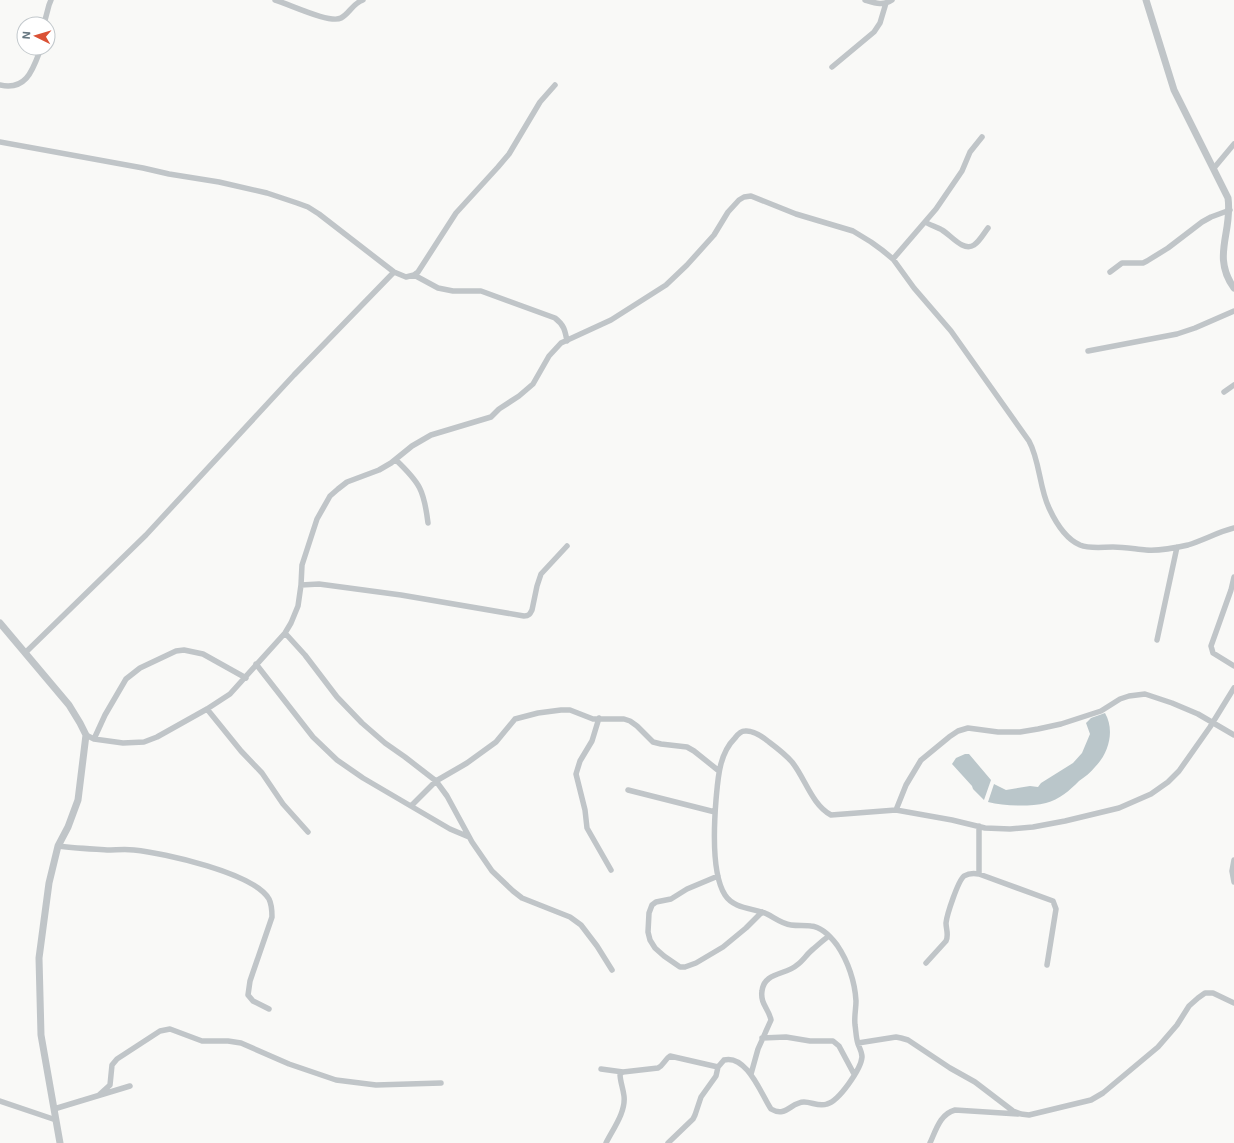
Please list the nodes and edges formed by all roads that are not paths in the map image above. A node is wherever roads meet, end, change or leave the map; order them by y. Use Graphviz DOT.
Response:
graph roads {
  1 [pos="51,0"];
  2 [pos="275,0"];
  3 [pos="363,0"];
  4 [pos="865,0"];
  5 [pos="892,0"];
  6 [pos="1146,0"];
  7 [pos="886,3"];
  8 [pos="46,16"];
  9 [pos="38,56"];
  10 [pos="832,67"];
  11 [pos="0,85"];
  12 [pos="555,85"];
  13 [pos="982,137"];
  14 [pos="0,142"];
  15 [pos="1234,144"];
  16 [pos="1214,168"];
  17 [pos="1230,210"];
  18 [pos="925,222"];
  19 [pos="1231,224"];
  20 [pos="988,228"];
  21 [pos="893,260"];
  22 [pos="394,272"];
  23 [pos="1110,272"];
  24 [pos="414,275"];
  25 [pos="1234,288"];
  26 [pos="1234,311"];
  27 [pos="567,341"];
  28 [pos="1088,351"];
  29 [pos="1234,385"];
  30 [pos="1224,392"];
  31 [pos="396,460"];
  32 [pos="428,523"];
  33 [pos="1234,528"];
  34 [pos="567,546"];
  35 [pos="1177,547"];
  36 [pos="1234,577"];
  37 [pos="301,585"];
  38 [pos="0,624"];
  39 [pos="285,633"];
  40 [pos="1157,640"];
  41 [pos="25,653"];
  42 [pos="256,664"];
  43 [pos="1234,666"];
  44 [pos="246,678"];
  45 [pos="1234,688"];
  46 [pos="207,709"];
  47 [pos="599,718"];
  48 [pos="1212,722"];
  49 [pos="1234,734"];
  50 [pos="86,735"];
  51 [pos="94,740"];
  52 [pos="719,771"];
  53 [pos="436,782"];
  54 [pos="628,790"];
  55 [pos="411,806"];
  56 [pos="896,810"];
  57 [pos="715,812"];
  58 [pos="979,826"];
  59 [pos="308,832"];
  60 [pos="470,838"];
  61 [pos="58,846"];
  62 [pos="1234,860"];
  63 [pos="611,870"];
  64 [pos="979,874"];
  65 [pos="718,876"];
  66 [pos="1234,882"];
  67 [pos="762,912"];
  68 [pos="829,936"];
  69 [pos="926,963"];
  70 [pos="1047,965"];
  71 [pos="612,970"];
  72 [pos="1234,1003"];
  73 [pos="269,1009"];
  74 [pos="762,1038"];
  75 [pos="858,1043"];
  76 [pos="718,1067"];
  77 [pos="600,1069"];
  78 [pos="623,1072"];
  79 [pos="751,1074"];
  80 [pos="854,1074"];
  81 [pos="440,1083"];
  82 [pos="130,1086"];
  83 [pos="99,1095"];
  84 [pos="0,1101"];
  85 [pos="54,1109"];
  86 [pos="1021,1114"];
  87 [pos="56,1120"];
  88 [pos="60,1143"];
  89 [pos="606,1143"];
  90 [pos="668,1143"];
  91 [pos="930,1143"];
  1 -- 8 [label="street"];
  2 -- 3 [label="street"];
  4 -- 7 [label="street"];
  5 -- 7 [label="street"];
  6 -- 16 [label="street"];
  7 -- 10 [label="street"];
  9 -- 11 [label="street"];
  12 -- 24 [label="street"];
  13 -- 18 [label="street"];
  14 -- 22 [label="street"];
  15 -- 16 [label="street"];
  16 -- 17 [label="street"];
  17 -- 19 [label="street"];
  17 -- 23 [label="street"];
  18 -- 20 [label="street"];
  18 -- 21 [label="street"];
  19 -- 25 [label="street"];
  21 -- 27 [label="street"];
  21 -- 35 [label="street"];
  22 -- 24 [label="street"];
  22 -- 41 [label="street"];
  24 -- 27 [label="street"];
  26 -- 28 [label="street"];
  27 -- 31 [label="street"];
  29 -- 30 [label="street"];
  31 -- 32 [label="street"];
  31 -- 37 [label="street"];
  33 -- 35 [label="street"];
  34 -- 37 [label="street"];
  35 -- 40 [label="street"];
  36 -- 43 [label="street"];
  37 -- 39 [label="street"];
  38 -- 41 [label="street"];
  39 -- 42 [label="street"];
  39 -- 53 [label="street"];
  41 -- 50 [label="street"];
  42 -- 44 [label="street"];
  42 -- 55 [label="street"];
  44 -- 46 [label="street"];
  44 -- 51 [label="street"];
  45 -- 48 [label="street"];
  46 -- 51 [label="street"];
  46 -- 59 [label="street"];
  47 -- 52 [label="street"];
  47 -- 53 [label="street"];
  47 -- 63 [label="street"];
  48 -- 49 [label="street"];
  48 -- 56 [label="street"];
  48 -- 58 [label="street"];
  50 -- 51 [label="street"];
  50 -- 61 [label="street"];
  52 -- 56 [label="street"];
  52 -- 57 [label="street"];
  53 -- 55 [label="street"];
  53 -- 60 [label="street"];
  54 -- 57 [label="street"];
  55 -- 60 [label="street"];
  56 -- 58 [label="street"];
  57 -- 65 [label="street"];
  58 -- 64 [label="street"];
  60 -- 71 [label="street"];
  61 -- 73 [label="street"];
  61 -- 85 [label="street"];
  62 -- 66 [label="street"];
  64 -- 69 [label="street"];
  64 -- 70 [label="street"];
  65 -- 67 [label="street"];
  65 -- 67 [label="street"];
  67 -- 68 [label="street"];
  68 -- 74 [label="street"];
  68 -- 75 [label="street"];
  72 -- 86 [label="street"];
  74 -- 79 [label="street"];
  74 -- 80 [label="street"];
  75 -- 80 [label="street"];
  75 -- 86 [label="street"];
  76 -- 78 [label="street"];
  76 -- 79 [label="street"];
  76 -- 90 [label="street"];
  77 -- 78 [label="street"];
  78 -- 89 [label="street"];
  79 -- 80 [label="street"];
  81 -- 83 [label="street"];
  82 -- 83 [label="street"];
  83 -- 85 [label="street"];
  84 -- 87 [label="street"];
  85 -- 87 [label="street"];
  86 -- 91 [label="street"];
  87 -- 88 [label="street"];
}
